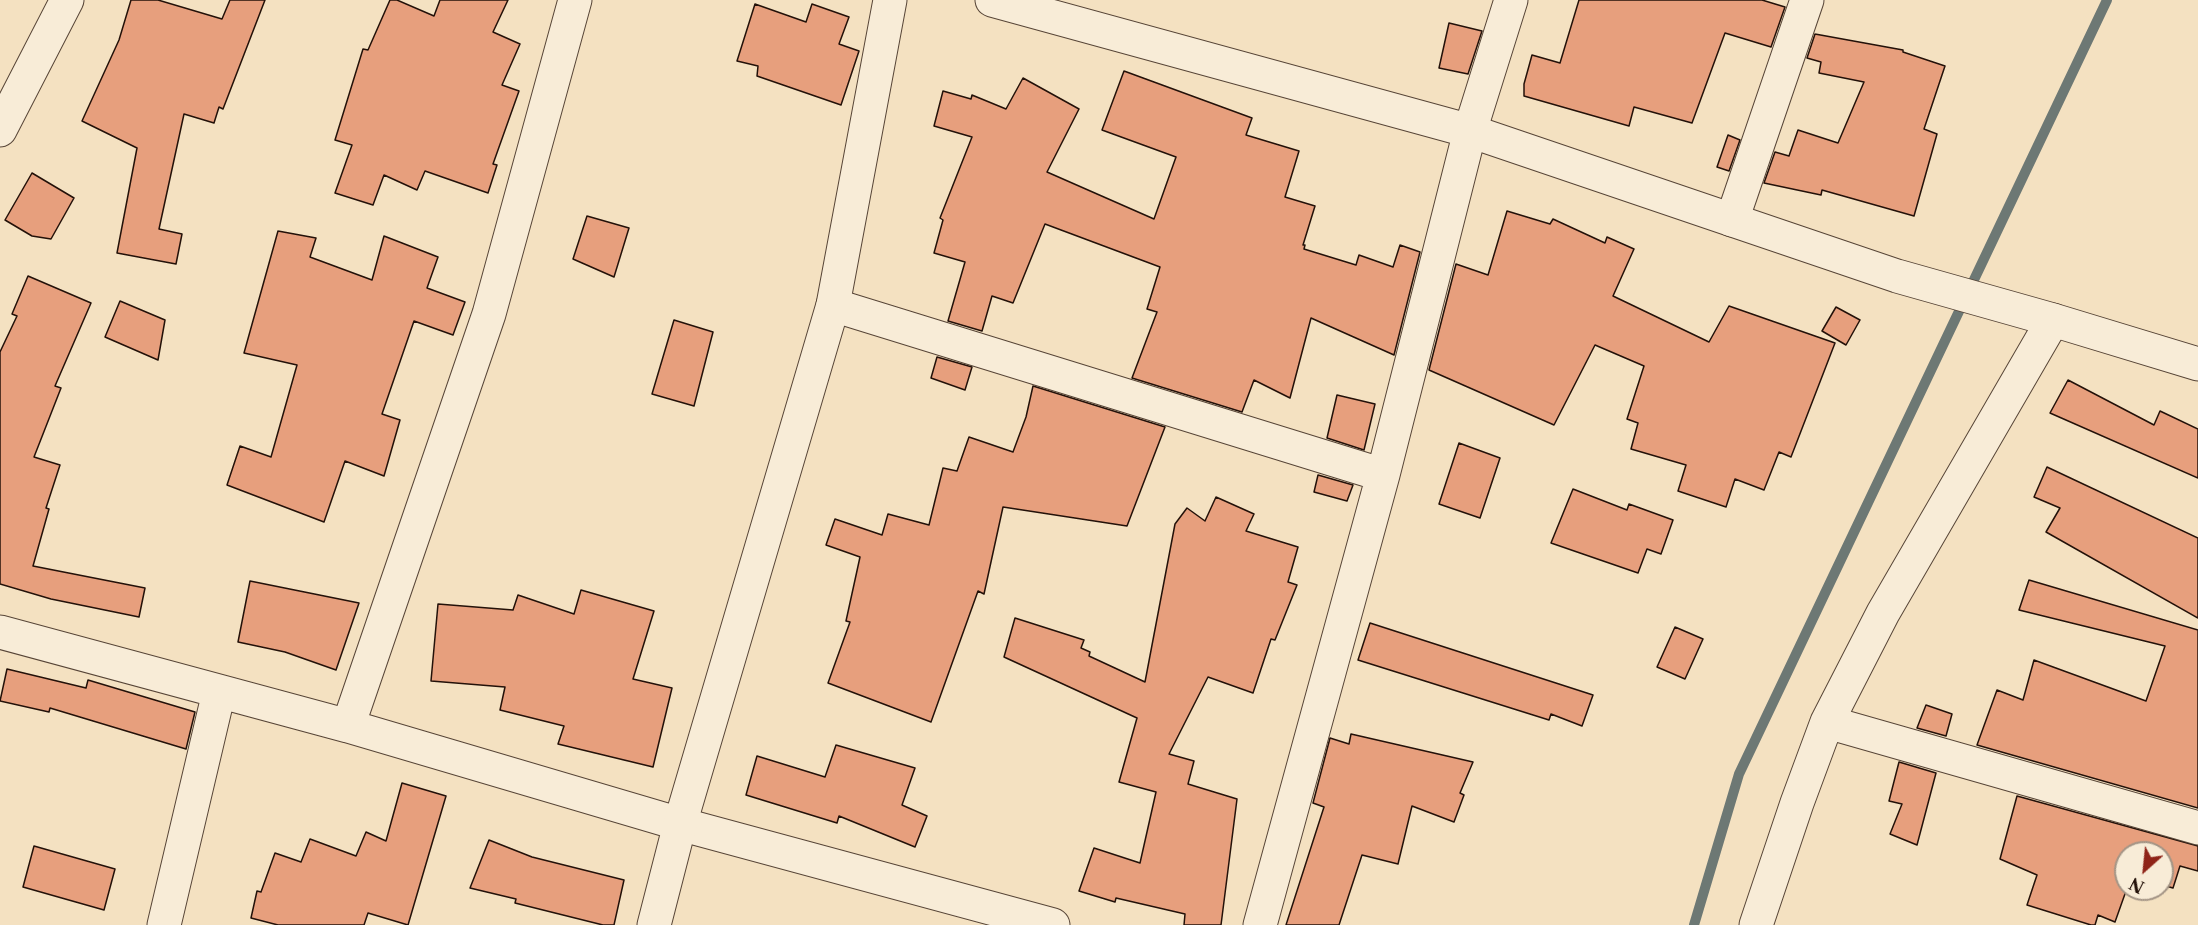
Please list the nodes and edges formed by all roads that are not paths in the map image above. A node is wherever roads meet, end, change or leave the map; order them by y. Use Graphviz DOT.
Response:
graph roads {
  1 [pos="67,0"];
  2 [pos="575,0"];
  3 [pos="890,0"];
  4 [pos="992,0"];
  5 [pos="1511,0"];
  6 [pos="1807,0"];
  7 [pos="0,130"];
  8 [pos="1470,131"];
  9 [pos="1732,220"];
  10 [pos="833,305"];
  11 [pos="2042,317"];
  12 [pos="2198,364"];
  13 [pos="1383,475"];
  14 [pos="0,632"];
  15 [pos="219,692"];
  16 [pos="1827,722"];
  17 [pos="348,726"];
  18 [pos="680,824"];
  19 [pos="2198,828"];
  20 [pos="164,925"];
  21 [pos="654,925"];
  22 [pos="1053,925"];
  23 [pos="1260,925"];
  24 [pos="1756,925"];
  1 -- 7 [label="street"];
  2 -- 17 [label="street"];
  3 -- 10 [label="street"];
  4 -- 8 [label="street"];
  5 -- 8 [label="street"];
  6 -- 9 [label="street"];
  8 -- 9 [label="street"];
  8 -- 13 [label="street"];
  9 -- 11 [label="street"];
  10 -- 13 [label="street"];
  10 -- 18 [label="street"];
  11 -- 12 [label="street"];
  11 -- 16 [label="street"];
  13 -- 23 [label="street"];
  14 -- 15 [label="street"];
  15 -- 17 [label="street"];
  15 -- 20 [label="street"];
  16 -- 19 [label="street"];
  16 -- 24 [label="street"];
  17 -- 18 [label="street"];
  18 -- 21 [label="street"];
  18 -- 22 [label="street"];
}
